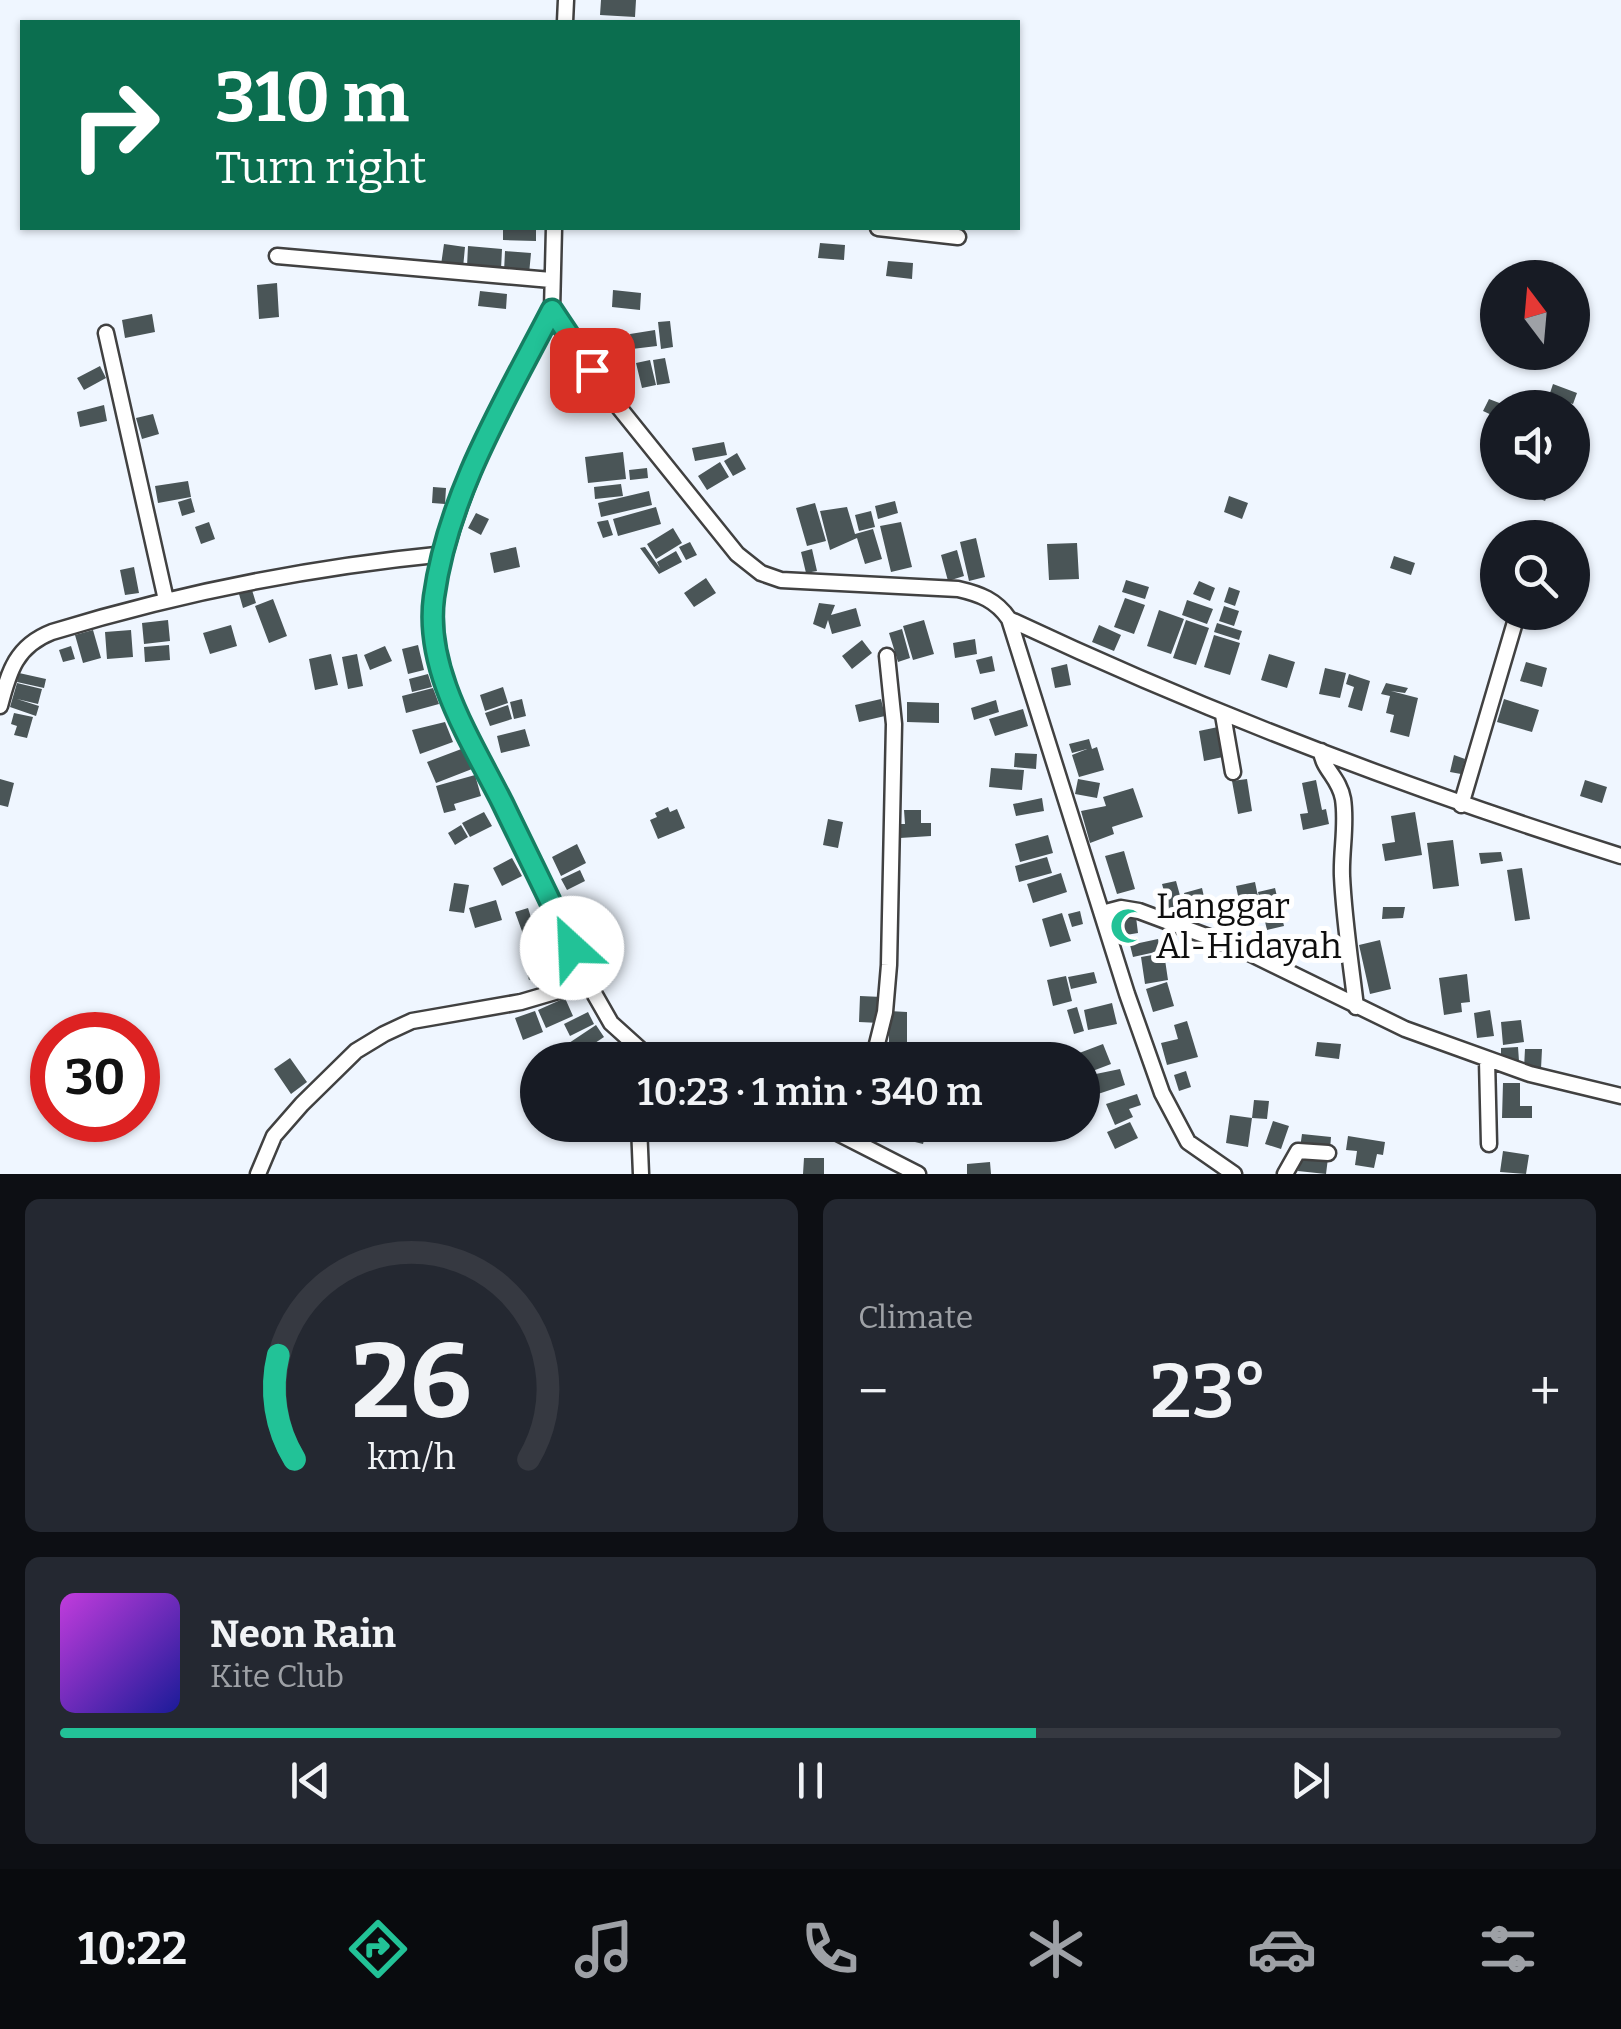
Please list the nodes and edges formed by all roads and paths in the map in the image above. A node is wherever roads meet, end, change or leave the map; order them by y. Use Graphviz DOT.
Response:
graph roads {
  1 [pos="554,230"];
  2 [pos="896,230"];
  3 [pos="958,237"];
  4 [pos="277,256"];
  5 [pos="551,280"];
  6 [pos="552,310"];
  7 [pos="106,334"];
  8 [pos="445,554"];
  9 [pos="166,600"];
  10 [pos="1009,619"];
  11 [pos="1513,630"];
  12 [pos="887,656"];
  13 [pos="0,706"];
  14 [pos="1223,715"];
  15 [pos="1320,751"];
  16 [pos="1233,772"];
  17 [pos="1461,805"];
  18 [pos="1621,856"];
  19 [pos="1102,913"];
  20 [pos="588,982"];
  21 [pos="1356,1007"];
  22 [pos="627,1042"];
  23 [pos="878,1042"];
  24 [pos="1486,1060"];
  25 [pos="1621,1096"];
  26 [pos="640,1142"];
  27 [pos="856,1142"];
  28 [pos="1488,1144"];
  29 [pos="1328,1153"];
  30 [pos="258,1174"];
  31 [pos="641,1174"];
  32 [pos="918,1174"];
  33 [pos="1234,1174"];
  34 [pos="1284,1174"];
  1 -- 5 [label="street"];
  2 -- 3 [label="street"];
  4 -- 5 [label="street"];
  5 -- 6 [label="street"];
  6 -- 8 [label="street"];
  6 -- 10 [label="street"];
  7 -- 9 [label="street"];
  8 -- 9 [label="street"];
  8 -- 20 [label="street"];
  9 -- 13 [label="street"];
  10 -- 14 [label="street"];
  10 -- 19 [label="street"];
  11 -- 17 [label="street"];
  12 -- 23 [label="street"];
  14 -- 15 [label="street"];
  14 -- 16 [label="street"];
  15 -- 17 [label="street"];
  15 -- 21 [label="street"];
  17 -- 18 [label="street"];
  19 -- 21 [label="street"];
  19 -- 33 [label="street"];
  20 -- 22 [label="street"];
  20 -- 30 [label="street"];
  21 -- 24 [label="street"];
  24 -- 25 [label="street"];
  24 -- 28 [label="street"];
  26 -- 31 [label="street"];
  27 -- 32 [label="street"];
  29 -- 34 [label="street"];
}
